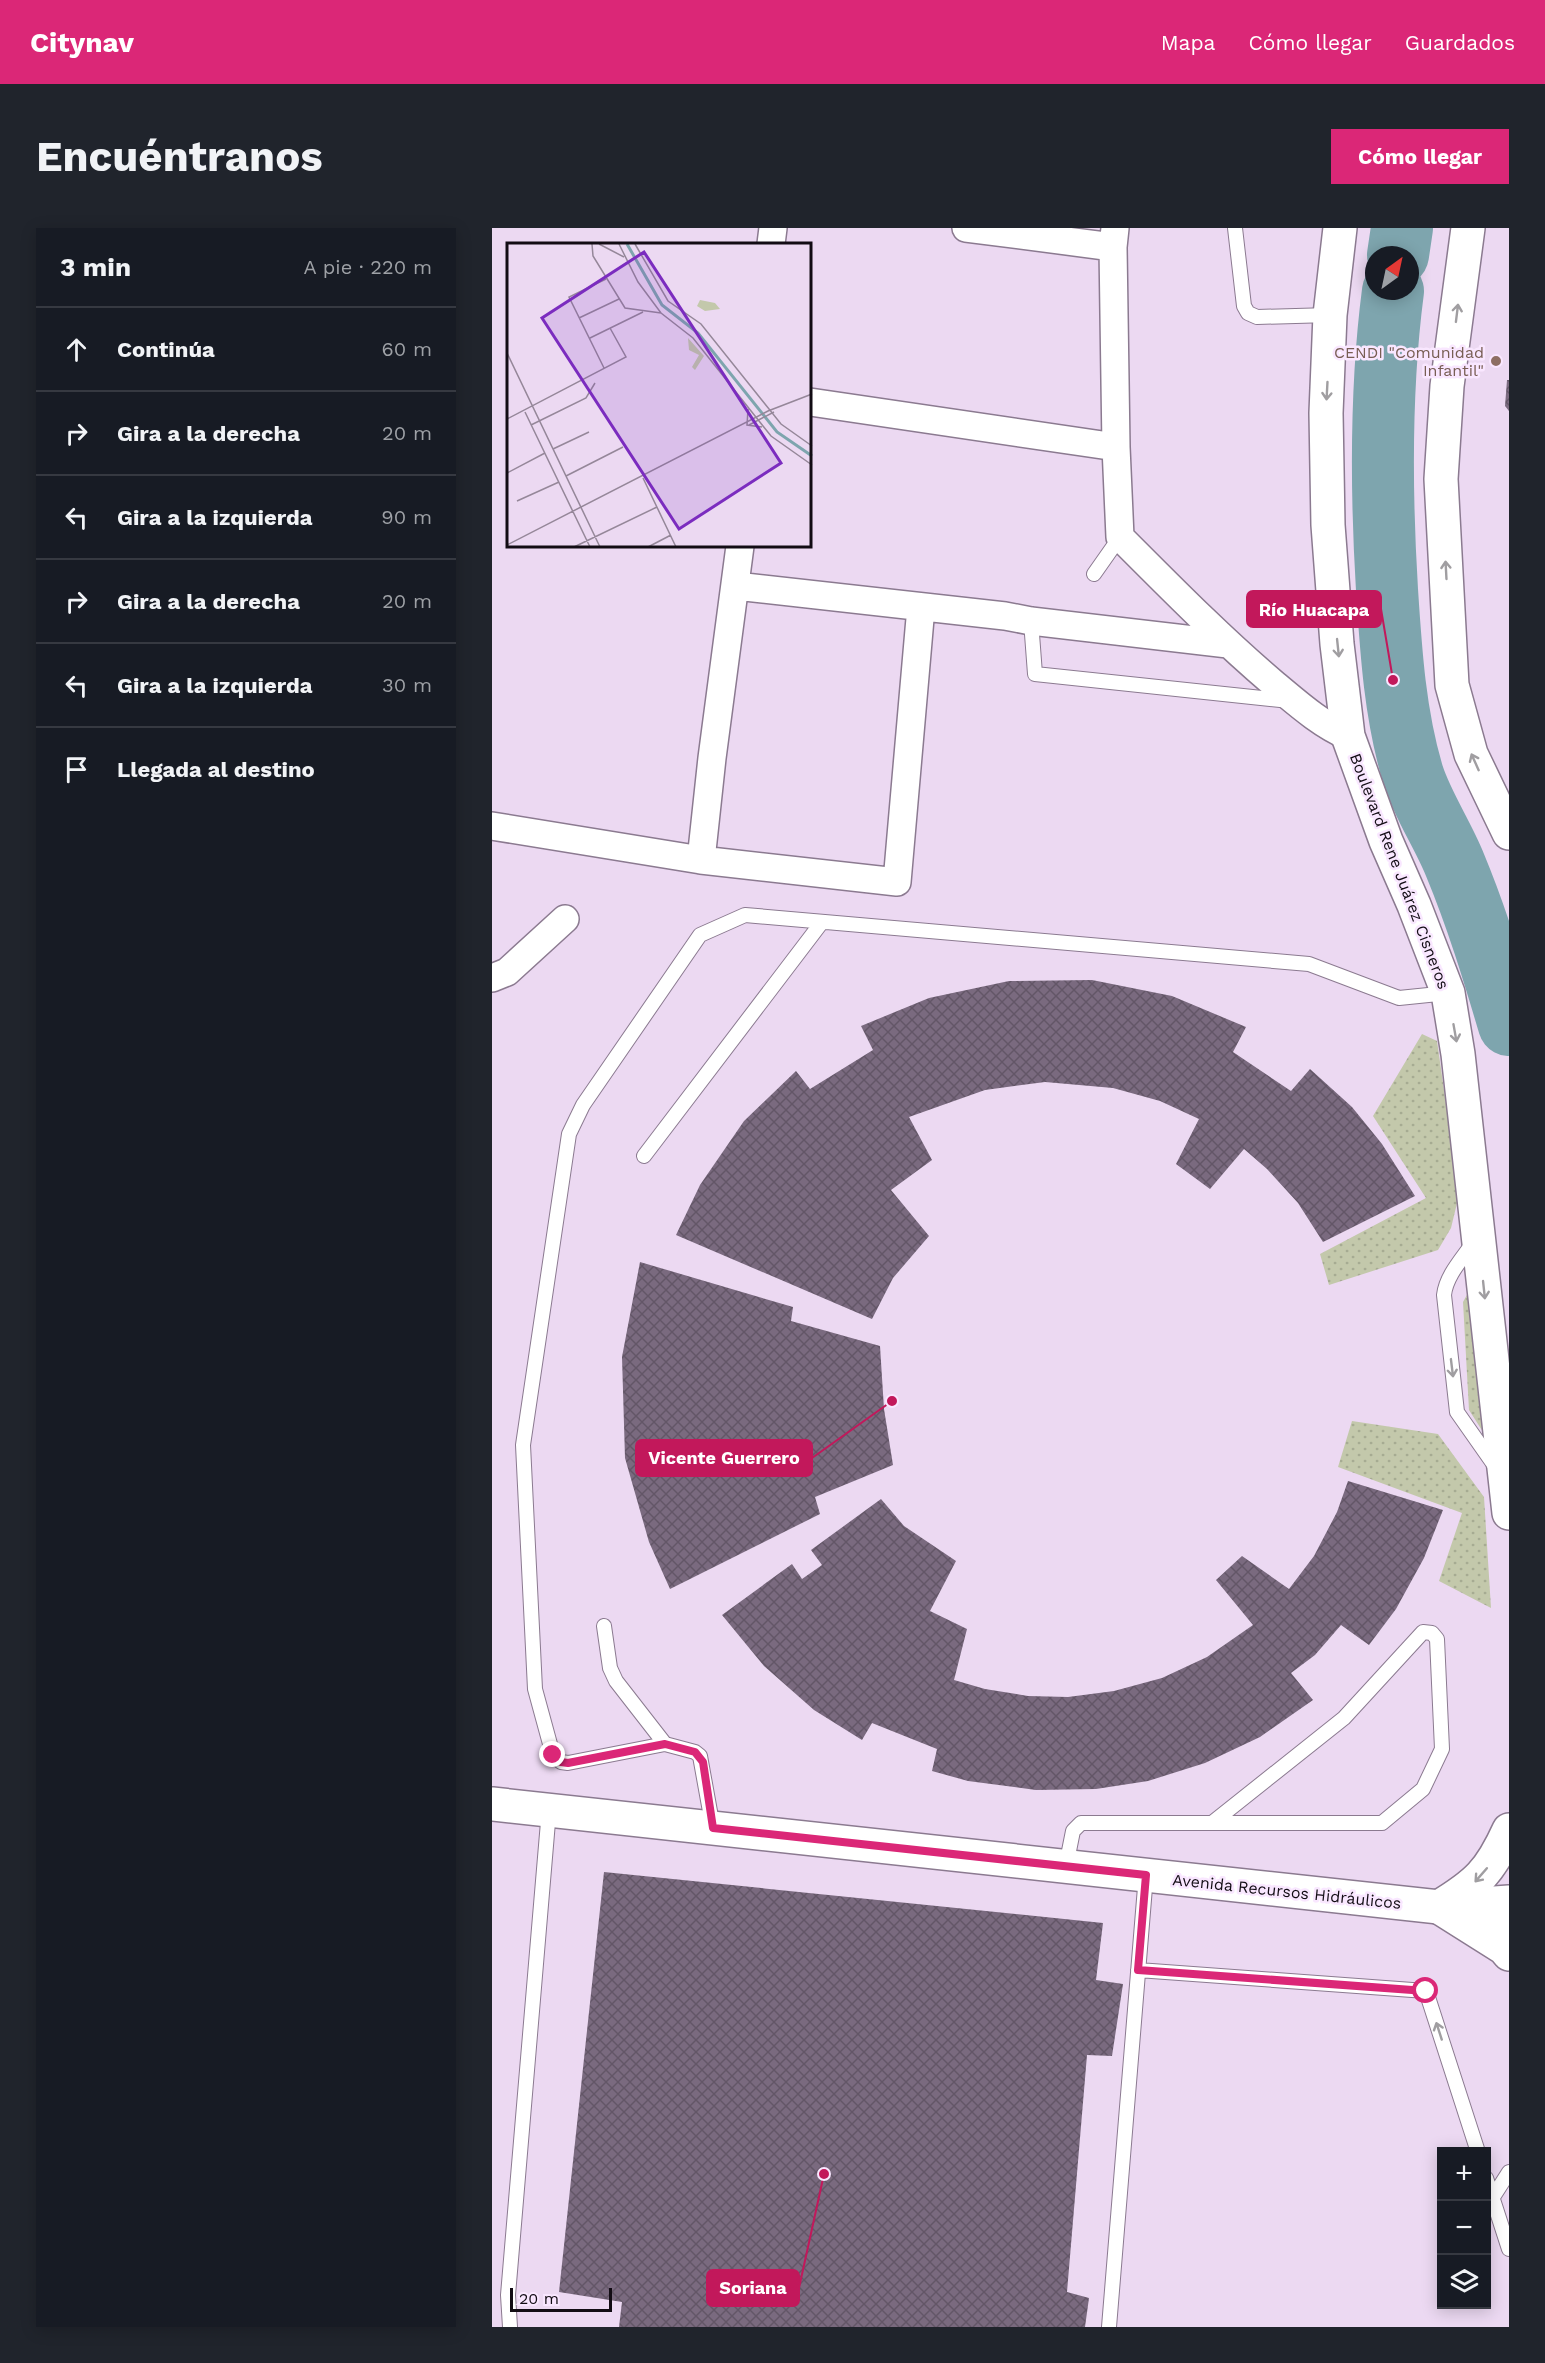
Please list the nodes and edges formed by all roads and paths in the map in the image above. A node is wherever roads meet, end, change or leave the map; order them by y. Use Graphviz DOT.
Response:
graph roads {
  1 [pos="773,228"];
  2 [pos="966,228"];
  3 [pos="1235,228"];
  4 [pos="1340,228"];
  5 [pos="1468,228"];
  6 [pos="1114,237"];
  7 [pos="771,243"];
  8 [pos="1330,315"];
  9 [pos="812,402"];
  10 [pos="1116,447"];
  11 [pos="1120,537"];
  12 [pos="740,548"];
  13 [pos="1094,574"];
  14 [pos="736,586"];
  15 [pos="921,607"];
  16 [pos="1031,621"];
  17 [pos="1228,644"];
  18 [pos="1296,702"];
  19 [pos="1348,736"];
  20 [pos="1502,799"];
  21 [pos="492,826"];
  22 [pos="1509,834"];
  23 [pos="701,860"];
  24 [pos="565,919"];
  25 [pos="822,922"];
  26 [pos="492,978"];
  27 [pos="1448,993"];
  28 [pos="644,1156"];
  29 [pos="1509,1513"];
  30 [pos="604,1626"];
  31 [pos="665,1744"];
  32 [pos="492,1804"];
  33 [pos="549,1810"];
  34 [pos="1212,1823"];
  35 [pos="713,1828"];
  36 [pos="1509,1830"];
  37 [pos="1066,1866"];
  38 [pos="1146,1875"];
  39 [pos="1509,1902"];
  40 [pos="1439,1907"];
  41 [pos="1509,1929"];
  42 [pos="1509,1954"];
  43 [pos="1138,1970"];
  44 [pos="1477,2147"];
  45 [pos="1509,2172"];
  46 [pos="1491,2194"];
  47 [pos="1492,2197"];
  48 [pos="1509,2249"];
  49 [pos="510,2327"];
  50 [pos="1109,2327"];
  1 -- 7 [label="street"];
  2 -- 6 [label="street"];
  3 -- 8 [label="lane"];
  4 -- 8 [label="main road, Boulevard Rene Juárez Cisneros"];
  20 -- 5 [label="main road, one-way"];
  6 -- 10 [label="street"];
  8 -- 19 [label="main road, Boulevard Rene Juárez Cisneros, one-way"];
  9 -- 10 [label="street"];
  10 -- 11 [label="street"];
  11 -- 13 [label="lane"];
  11 -- 17 [label="street"];
  12 -- 14 [label="street"];
  14 -- 15 [label="street"];
  14 -- 23 [label="street"];
  15 -- 16 [label="street"];
  15 -- 23 [label="street"];
  16 -- 17 [label="street"];
  16 -- 18 [label="lane"];
  17 -- 18 [label="street"];
  18 -- 19 [label="street"];
  19 -- 27 [label="main road, Boulevard Rene Juárez Cisneros"];
  20 -- 22 [label="main road"];
  21 -- 23 [label="street"];
  24 -- 26 [label="street"];
  25 -- 27 [label="lane"];
  25 -- 28 [label="lane"];
  25 -- 31 [label="lane"];
  27 -- 29 [label="main road, Boulevard Rene Juárez Cisneros, one-way"];
  30 -- 31 [label="lane"];
  31 -- 35 [label="lane"];
  32 -- 33 [label="main road, Avenida Recursos Hidráulicos"];
  33 -- 35 [label="main road, Avenida Recursos Hidráulicos"];
  33 -- 49 [label="lane"];
  34 -- 34 [label="lane"];
  34 -- 37 [label="lane"];
  35 -- 37 [label="main road, Avenida Recursos Hidráulicos"];
  36 -- 40 [label="main road, one-way"];
  37 -- 38 [label="main road, Avenida Recursos Hidráulicos"];
  38 -- 40 [label="main road, Avenida Recursos Hidráulicos"];
  38 -- 43 [label="lane"];
  39 -- 40 [label="main road, Avenida Recursos Hidráulicos"];
  40 -- 41 [label="main road, Avenida Recursos Hidráulicos"];
  40 -- 42 [label="main road"];
  44 -- 43 [label="lane, one-way"];
  43 -- 50 [label="lane"];
  45 -- 47 [label="lane"];
  46 -- 47 [label="lane"];
  47 -- 48 [label="lane"];
}
